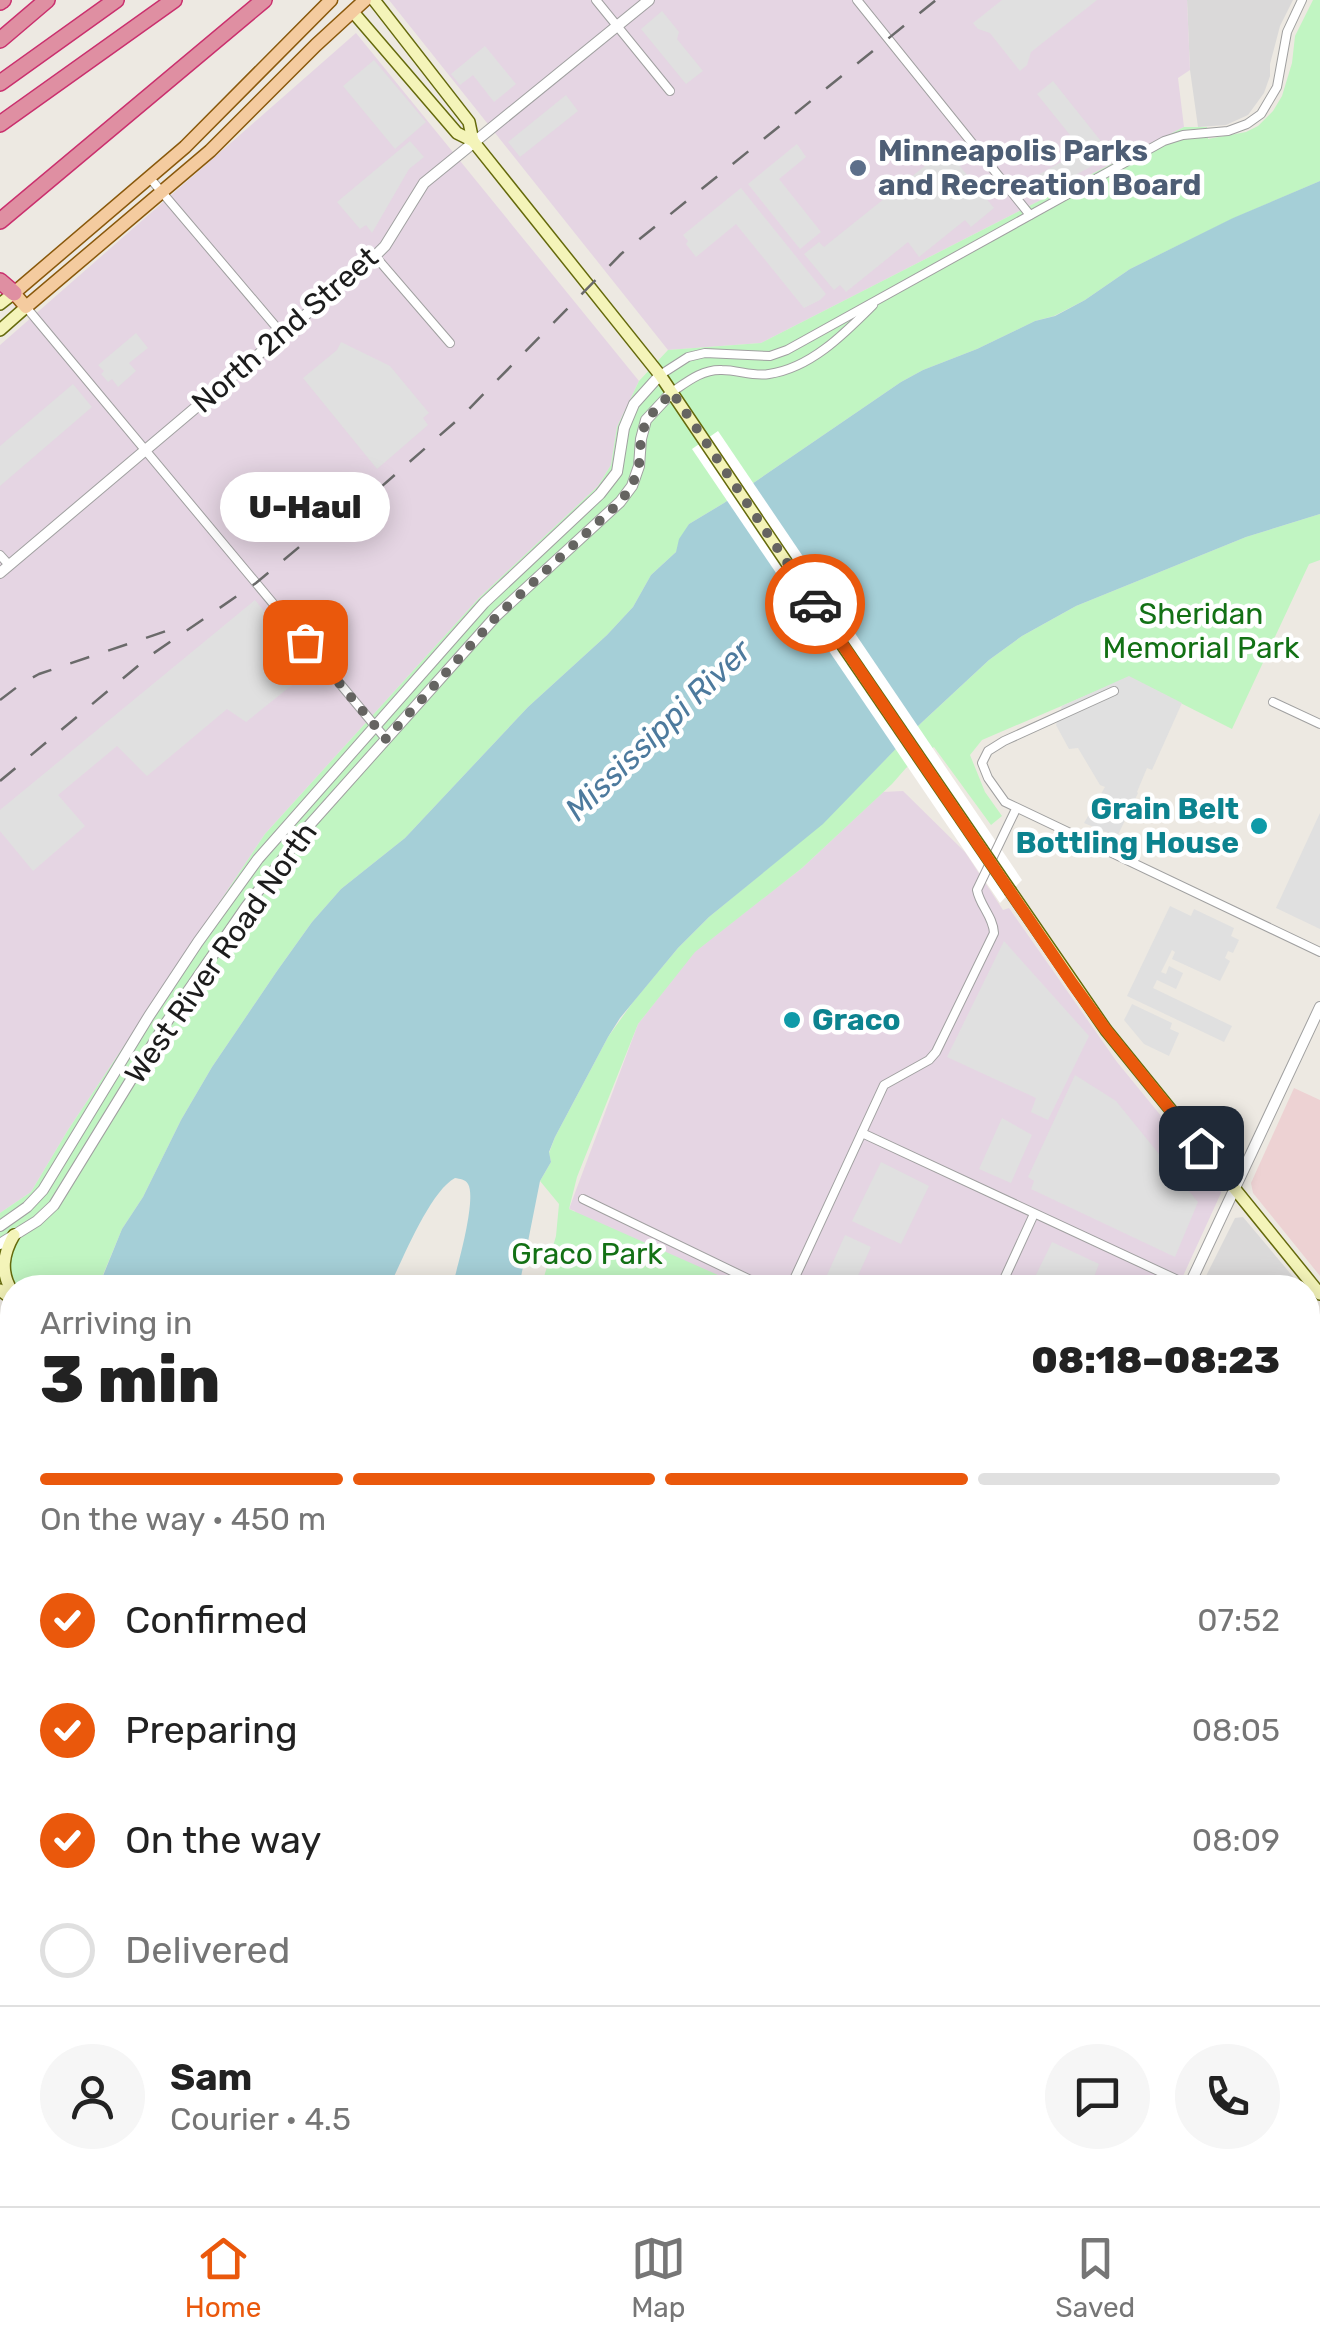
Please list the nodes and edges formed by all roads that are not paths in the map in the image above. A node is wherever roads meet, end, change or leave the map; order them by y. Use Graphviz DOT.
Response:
graph roads {
  1 [pos="48,0"];
  2 [pos="116,0"];
  3 [pos="174,0"];
  4 [pos="264,0"];
  5 [pos="331,0"];
  6 [pos="366,0"];
  7 [pos="374,0"];
  8 [pos="596,0"];
  9 [pos="649,0"];
  10 [pos="857,0"];
  11 [pos="1302,0"];
  12 [pos="348,5"];
  13 [pos="617,26"];
  14 [pos="0,40"];
  15 [pos="0,82"];
  16 [pos="670,91"];
  17 [pos="0,124"];
  18 [pos="473,141"];
  19 [pos="150,177"];
  20 [pos="163,193"];
  21 [pos="1030,216"];
  22 [pos="0,221"];
  23 [pos="374,256"];
  24 [pos="0,281"];
  25 [pos="14,292"];
  26 [pos="880,298"];
  27 [pos="0,304"];
  28 [pos="26,307"];
  29 [pos="0,330"];
  30 [pos="282,335"];
  31 [pos="450,343"];
  32 [pos="660,375"];
  33 [pos="672,392"];
  34 [pos="145,450"];
  35 [pos="0,554"];
  36 [pos="4,569"];
  37 [pos="1114,690"];
  38 [pos="1273,702"];
  39 [pos="1320,724"];
  40 [pos="375,726"];
  41 [pos="386,739"];
  42 [pos="1016,809"];
  43 [pos="1320,952"];
  44 [pos="1320,1007"];
  45 [pos="149,1016"];
  46 [pos="164,1026"];
  47 [pos="862,1133"];
  48 [pos="76,1136"];
  49 [pos="90,1144"];
  50 [pos="1234,1189"];
  51 [pos="583,1198"];
  52 [pos="1034,1214"];
  53 [pos="0,1226"];
  54 [pos="14,1235"];
  55 [pos="0,1244"];
  56 [pos="5,1275"];
  57 [pos="740,1275"];
  58 [pos="796,1275"];
  59 [pos="1006,1275"];
  60 [pos="1165,1275"];
  61 [pos="1196,1275"];
  62 [pos="1304,1275"];
  1 -- 14 [label="highway"];
  2 -- 15 [label="highway"];
  3 -- 17 [label="highway"];
  4 -- 22 [label="highway"];
  5 -- 19 [label="main road"];
  6 -- 12 [label="main road"];
  7 -- 18 [label="main road"];
  8 -- 13 [label="street"];
  9 -- 13 [label="street, North 2nd Street"];
  10 -- 21 [label="street"];
  11 -- 21 [label="street, West River Road North"];
  12 -- 18 [label="main road"];
  12 -- 20 [label="main road"];
  13 -- 16 [label="street"];
  13 -- 18 [label="street, North 2nd Street"];
  18 -- 23 [label="street, North 2nd Street"];
  18 -- 32 [label="main road"];
  19 -- 20 [label="street"];
  19 -- 25 [label="main road"];
  20 -- 28 [label="main road"];
  20 -- 30 [label="street"];
  21 -- 26 [label="street, West River Road North"];
  23 -- 30 [label="street, North 2nd Street"];
  23 -- 31 [label="street"];
  24 -- 25 [label="highway"];
  25 -- 27 [label="main road"];
  25 -- 28 [label="main road"];
  26 -- 32 [label="street, West River Road North"];
  26 -- 33 [label="street, West River Road North"];
  28 -- 29 [label="main road"];
  28 -- 34 [label="street"];
  30 -- 34 [label="street, North 2nd Street"];
  32 -- 33 [label="main road"];
  32 -- 40 [label="street, West River Road North"];
  33 -- 41 [label="street, West River Road North"];
  33 -- 50 [label="main road, bridge"];
  34 -- 36 [label="street, North 2nd Street"];
  34 -- 40 [label="street"];
  35 -- 36 [label="street"];
  37 -- 42 [label="street"];
  38 -- 39 [label="street"];
  40 -- 41 [label="street"];
  40 -- 45 [label="street, West River Road North"];
  41 -- 46 [label="street, West River Road North"];
  42 -- 43 [label="street"];
  42 -- 47 [label="street"];
  44 -- 50 [label="street"];
  45 -- 46 [label="street"];
  45 -- 48 [label="street, West River Road North"];
  46 -- 49 [label="street, West River Road North"];
  47 -- 52 [label="street"];
  47 -- 58 [label="street"];
  48 -- 49 [label="street"];
  48 -- 53 [label="street, West River Road North"];
  49 -- 54 [label="street, West River Road North"];
  50 -- 61 [label="street"];
  50 -- 62 [label="main road"];
  51 -- 57 [label="street"];
  52 -- 59 [label="street"];
  52 -- 60 [label="street"];
  54 -- 55 [label="street, West River Road North"];
  54 -- 56 [label="main road"];
}
